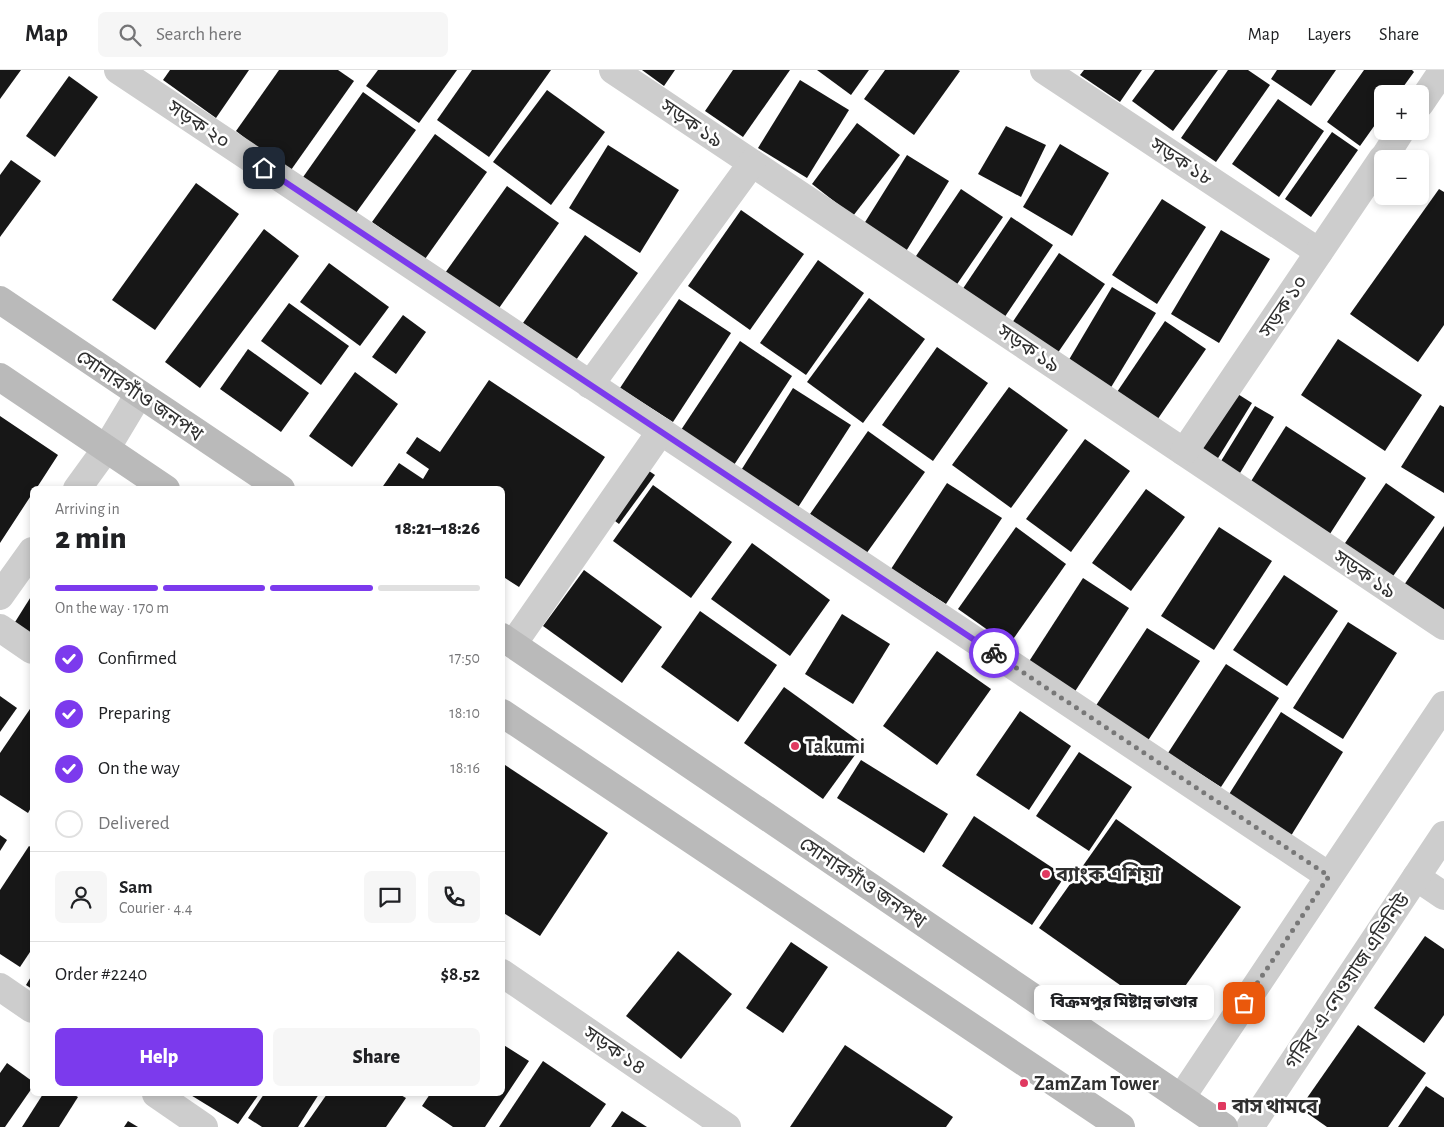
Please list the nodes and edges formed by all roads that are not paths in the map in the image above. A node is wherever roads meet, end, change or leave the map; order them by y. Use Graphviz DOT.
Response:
graph roads {
  1 [pos="118,70"];
  2 [pos="613,70"];
  3 [pos="1044,70"];
  4 [pos="1443,70"];
  5 [pos="1430,101"];
  6 [pos="752,163"];
  7 [pos="1374,172"];
  8 [pos="1319,252"];
  9 [pos="0,300"];
  10 [pos="0,377"];
  11 [pos="590,384"];
  12 [pos="139,394"];
  13 [pos="661,431"];
  14 [pos="106,449"];
  15 [pos="1184,452"];
  16 [pos="79,486"];
  17 [pos="162,486"];
  18 [pos="277,486"];
  19 [pos="30,554"];
  20 [pos="0,596"];
  21 [pos="1444,626"];
  22 [pos="0,628"];
  23 [pos="508,640"];
  24 [pos="30,649"];
  25 [pos="1444,705"];
  26 [pos="505,715"];
  27 [pos="1444,835"];
  28 [pos="1329,876"];
  29 [pos="1416,877"];
  30 [pos="1444,896"];
  31 [pos="505,975"];
  32 [pos="0,987"];
  33 [pos="30,1008"];
  34 [pos="159,1096"];
  35 [pos="1181,1098"];
  36 [pos="204,1127"];
  37 [pos="728,1127"];
  38 [pos="1121,1127"];
  39 [pos="1224,1127"];
  40 [pos="1250,1127"];
  1 -- 11 [label="street, সড়ক ২০"];
  2 -- 6 [label="street, সড়ক ১৯"];
  3 -- 8 [label="street, সড়ক ১৮"];
  4 -- 5 [label="street"];
  6 -- 11 [label="street"];
  6 -- 15 [label="street, সড়ক ১৯"];
  7 -- 8 [label="street, সড়ক ১০"];
  8 -- 15 [label="street, সড়ক ১০"];
  9 -- 12 [label="main road, সোনারগাঁও জনপথ"];
  10 -- 14 [label="main road"];
  11 -- 13 [label="street, সড়ক ২০"];
  12 -- 14 [label="street"];
  12 -- 18 [label="main road, সোনারগাঁও জনপথ"];
  13 -- 23 [label="street"];
  13 -- 28 [label="street, সড়ক ২০"];
  14 -- 16 [label="street"];
  14 -- 17 [label="main road"];
  15 -- 21 [label="street, সড়ক ১৯"];
  19 -- 20 [label="street"];
  22 -- 24 [label="street"];
  23 -- 35 [label="main road, সোনারগাঁও জনপথ"];
  25 -- 28 [label="street"];
  26 -- 38 [label="main road"];
  27 -- 29 [label="street, গরিব-এ-নেওয়াজ এভিনিউ"];
  28 -- 35 [label="street"];
  29 -- 30 [label="street"];
  29 -- 40 [label="street, গরিব-এ-নেওয়াজ এভিনিউ"];
  31 -- 37 [label="street, সড়ক ১৪"];
  32 -- 33 [label="street"];
  34 -- 36 [label="street"];
  35 -- 39 [label="main road, সোনারগাঁও জনপথ"];
}
